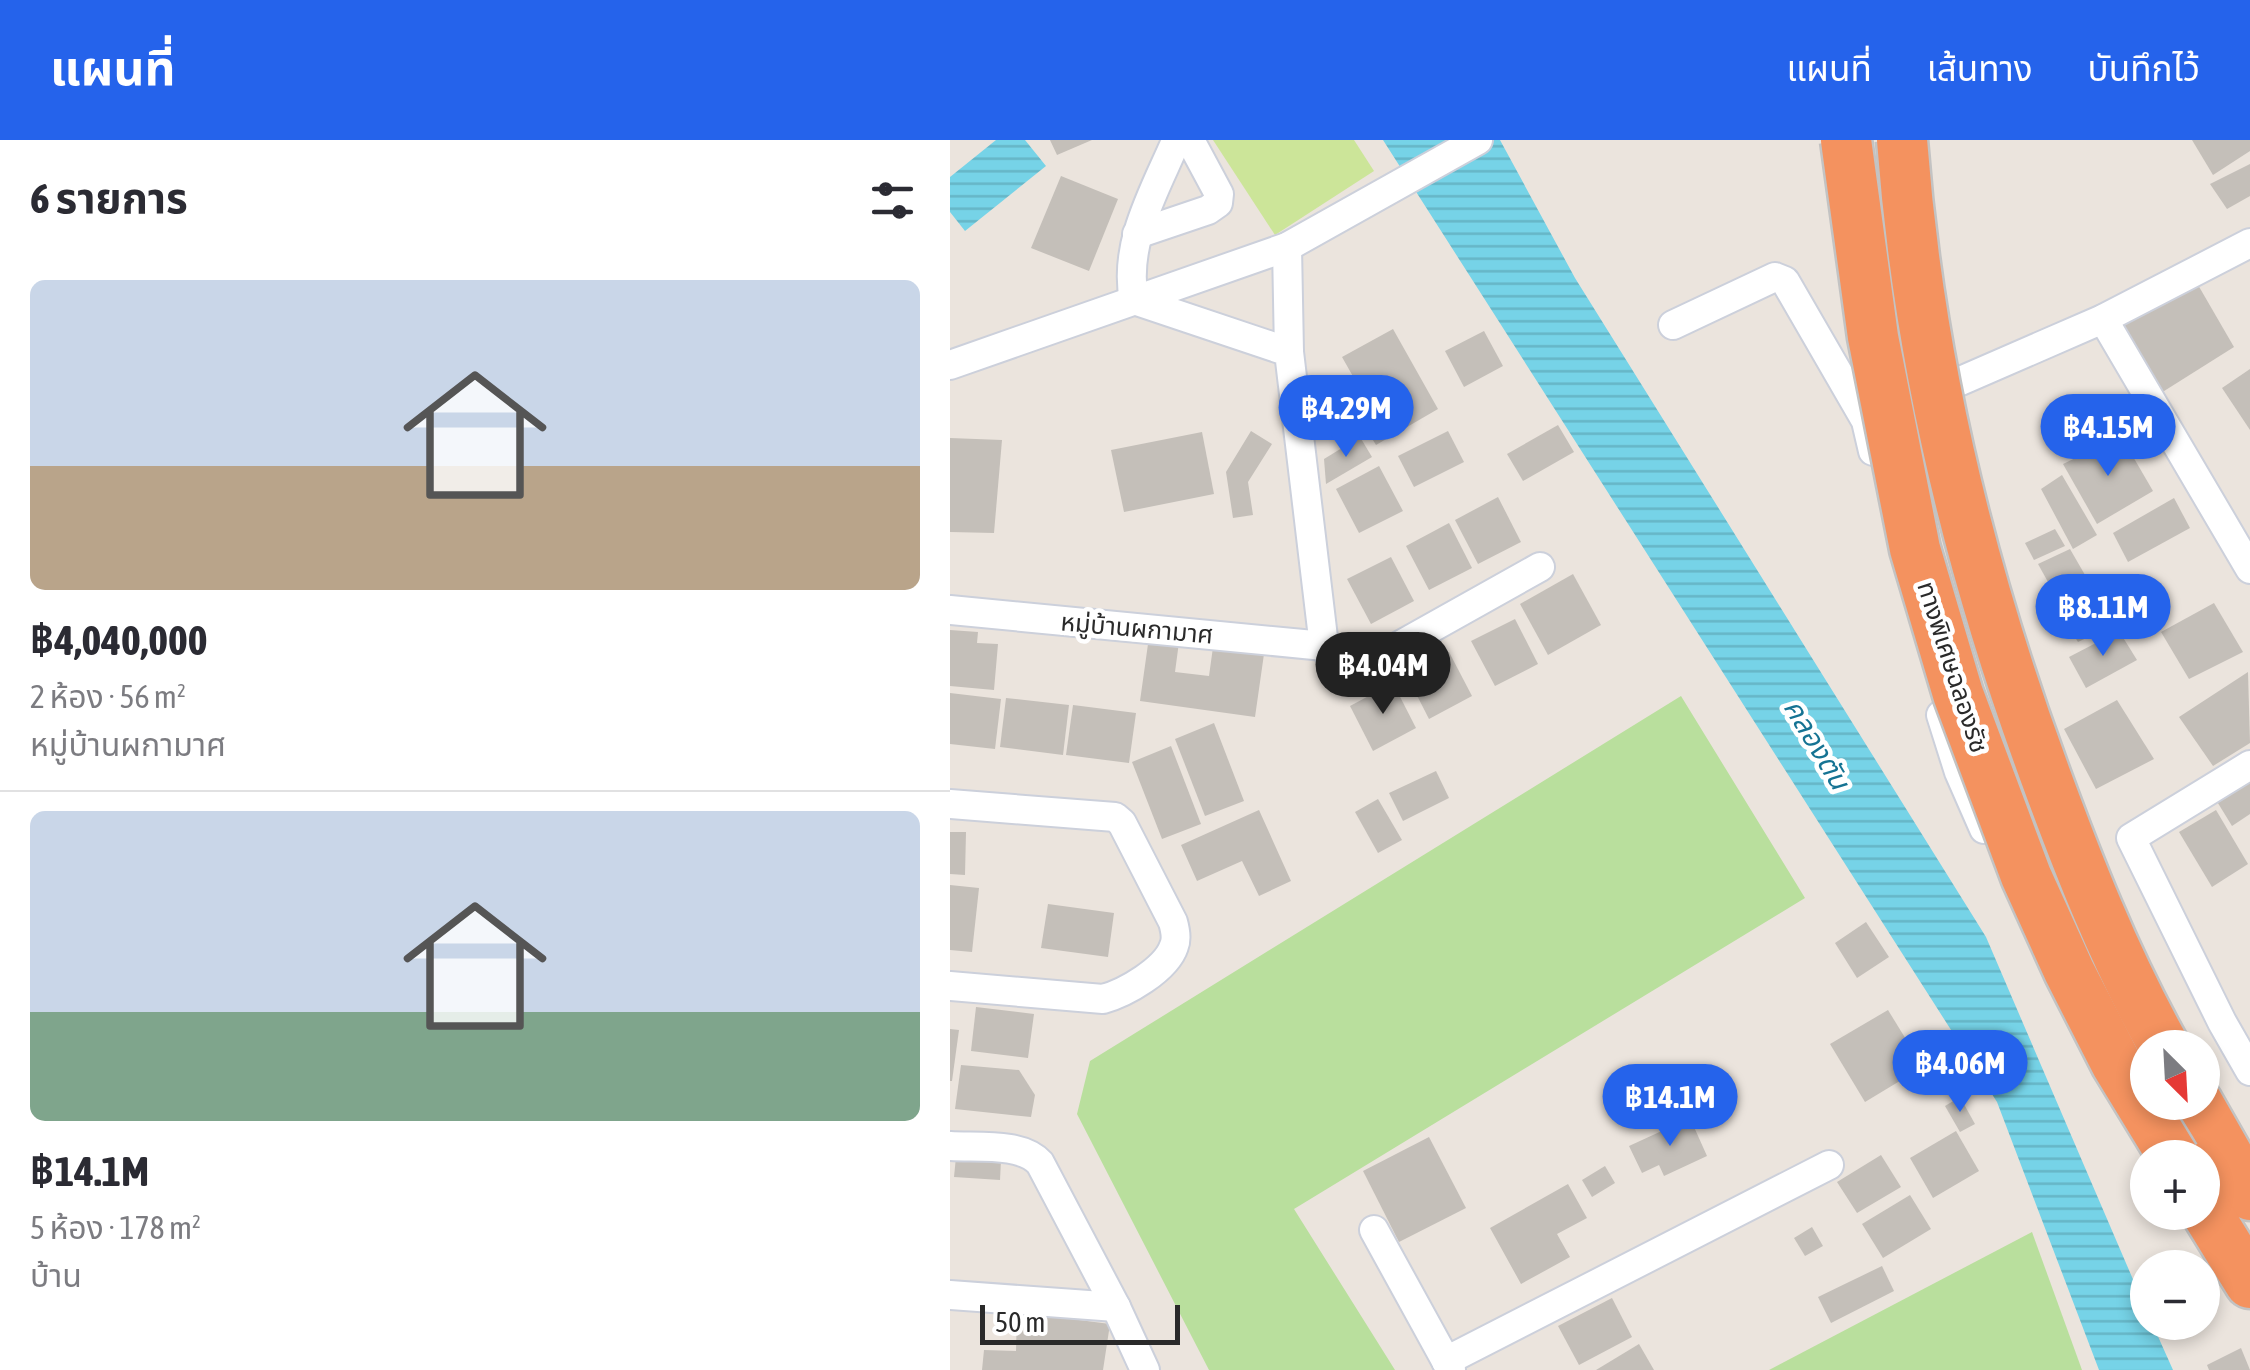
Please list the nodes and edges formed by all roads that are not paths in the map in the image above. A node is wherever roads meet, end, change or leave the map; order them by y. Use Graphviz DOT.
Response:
graph roads {
  1 [pos="1179,140"];
  2 [pos="1190,140"];
  3 [pos="1478,140"];
  4 [pos="1846,140"];
  5 [pos="1902,140"];
  6 [pos="1136,234"];
  7 [pos="2250,243"];
  8 [pos="1287,248"];
  9 [pos="1134,300"];
  10 [pos="2103,320"];
  11 [pos="1673,325"];
  12 [pos="1289,352"];
  13 [pos="950,365"];
  14 [pos="1866,422"];
  15 [pos="1540,567"];
  16 [pos="2250,569"];
  17 [pos="950,610"];
  18 [pos="1324,646"];
  19 [pos="2250,765"];
  20 [pos="950,804"];
  21 [pos="2020,914"];
  22 [pos="950,986"];
  23 [pos="2156,1030"];
  24 [pos="2250,1071"];
  25 [pos="2207,1120"];
  26 [pos="2163,1140"];
  27 [pos="950,1146"];
  28 [pos="1829,1165"];
  29 [pos="2250,1195"];
  30 [pos="1374,1230"];
  31 [pos="2217,1230"];
  32 [pos="2250,1283"];
  33 [pos="950,1295"];
  34 [pos="1116,1307"];
  35 [pos="1448,1365"];
  36 [pos="1145,1370"];
  1 -- 6 [label="street"];
  2 -- 6 [label="street"];
  3 -- 8 [label="street"];
  4 -- 26 [label="highway, ทางพิเศษฉลองรัช, bridge"];
  5 -- 23 [label="highway, ทางพิเศษฉลองรัช, bridge"];
  6 -- 9 [label="street"];
  7 -- 10 [label="street"];
  8 -- 9 [label="street"];
  8 -- 12 [label="street"];
  9 -- 12 [label="street"];
  9 -- 13 [label="street"];
  10 -- 14 [label="street"];
  10 -- 16 [label="street"];
  11 -- 14 [label="street"];
  12 -- 18 [label="street"];
  14 -- 21 [label="street"];
  15 -- 18 [label="street, หมู่บ้านผกามาศ"];
  17 -- 18 [label="street, หมู่บ้านผกามาศ"];
  19 -- 24 [label="street"];
  20 -- 22 [label="street"];
  25 -- 29 [label="highway"];
  27 -- 34 [label="street"];
  28 -- 35 [label="street"];
  30 -- 35 [label="street"];
  31 -- 32 [label="highway"];
  33 -- 34 [label="street"];
  34 -- 36 [label="street"];
}
